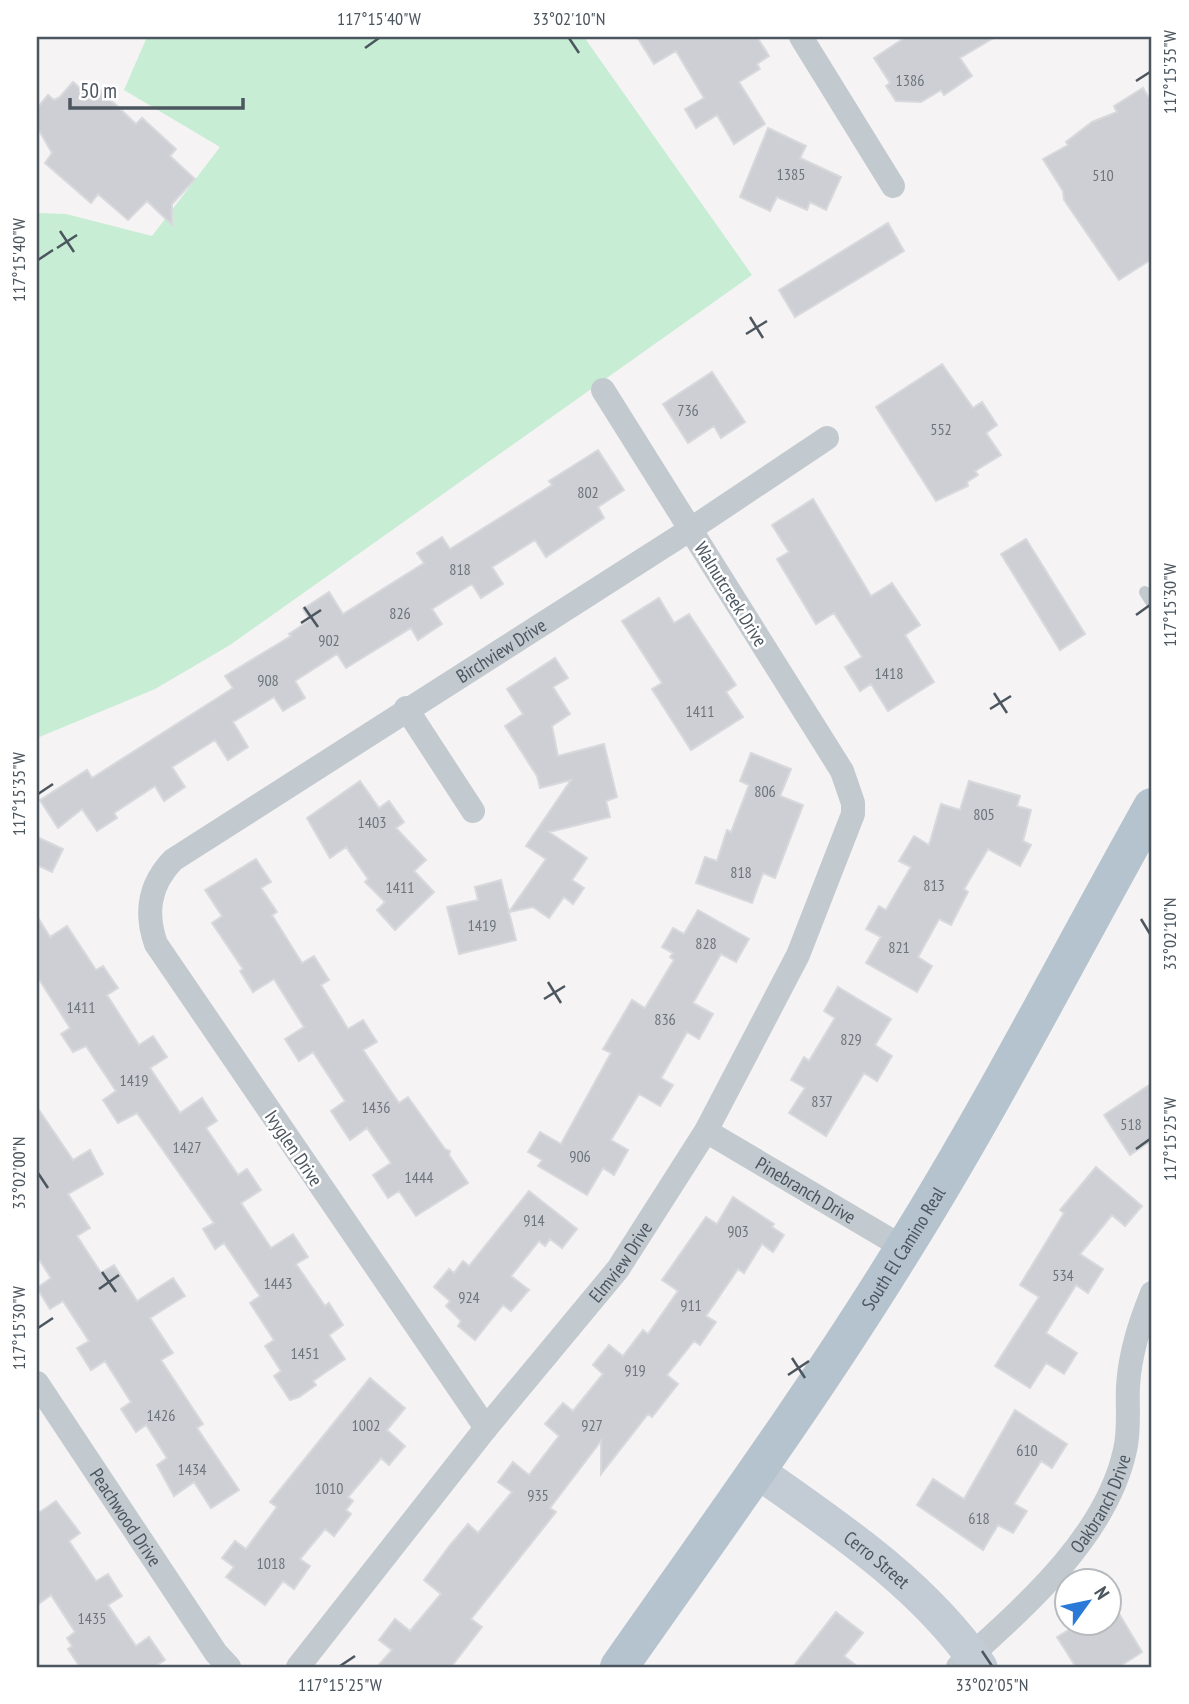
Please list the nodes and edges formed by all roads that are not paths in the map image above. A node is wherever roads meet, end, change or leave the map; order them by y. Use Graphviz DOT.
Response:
graph roads {
  1 [pos="802,37"];
  2 [pos="893,186"];
  3 [pos="603,390"];
  4 [pos="827,438"];
  5 [pos="691,529"];
  6 [pos="406,708"];
  7 [pos="853,803"];
  8 [pos="1152,807"];
  9 [pos="473,811"];
  10 [pos="173,860"];
  11 [pos="706,1131"];
  12 [pos="904,1248"];
  13 [pos="1152,1293"];
  14 [pos="1145,1332"];
  15 [pos="37,1383"];
  16 [pos="486,1428"];
  17 [pos="757,1471"];
  18 [pos="222,1660"];
  19 [pos="970,1663"];
  20 [pos="298,1667"];
  21 [pos="619,1667"];
  1 -- 2 [label="street"];
  3 -- 5 [label="street, Walnutcreek Drive"];
  4 -- 5 [label="street, Birchview Drive"];
  5 -- 6 [label="street, Birchview Drive"];
  5 -- 7 [label="street, Walnutcreek Drive"];
  6 -- 9 [label="street"];
  6 -- 10 [label="street, Birchview Drive"];
  7 -- 11 [label="street, Elmview Drive"];
  8 -- 12 [label="main road, South El Camino Real"];
  10 -- 16 [label="street, Ivyglen Drive"];
  11 -- 12 [label="street, Pinebranch Drive"];
  11 -- 16 [label="street, Elmview Drive"];
  12 -- 17 [label="main road, South El Camino Real"];
  13 -- 14 [label="street, Oakbranch Drive"];
  14 -- 19 [label="street, Oakbranch Drive"];
  15 -- 18 [label="street, Peachwood Drive"];
  16 -- 20 [label="street, Elmview Drive"];
  17 -- 19 [label="street, Cerro Street"];
  17 -- 21 [label="main road, South El Camino Real"];
}
